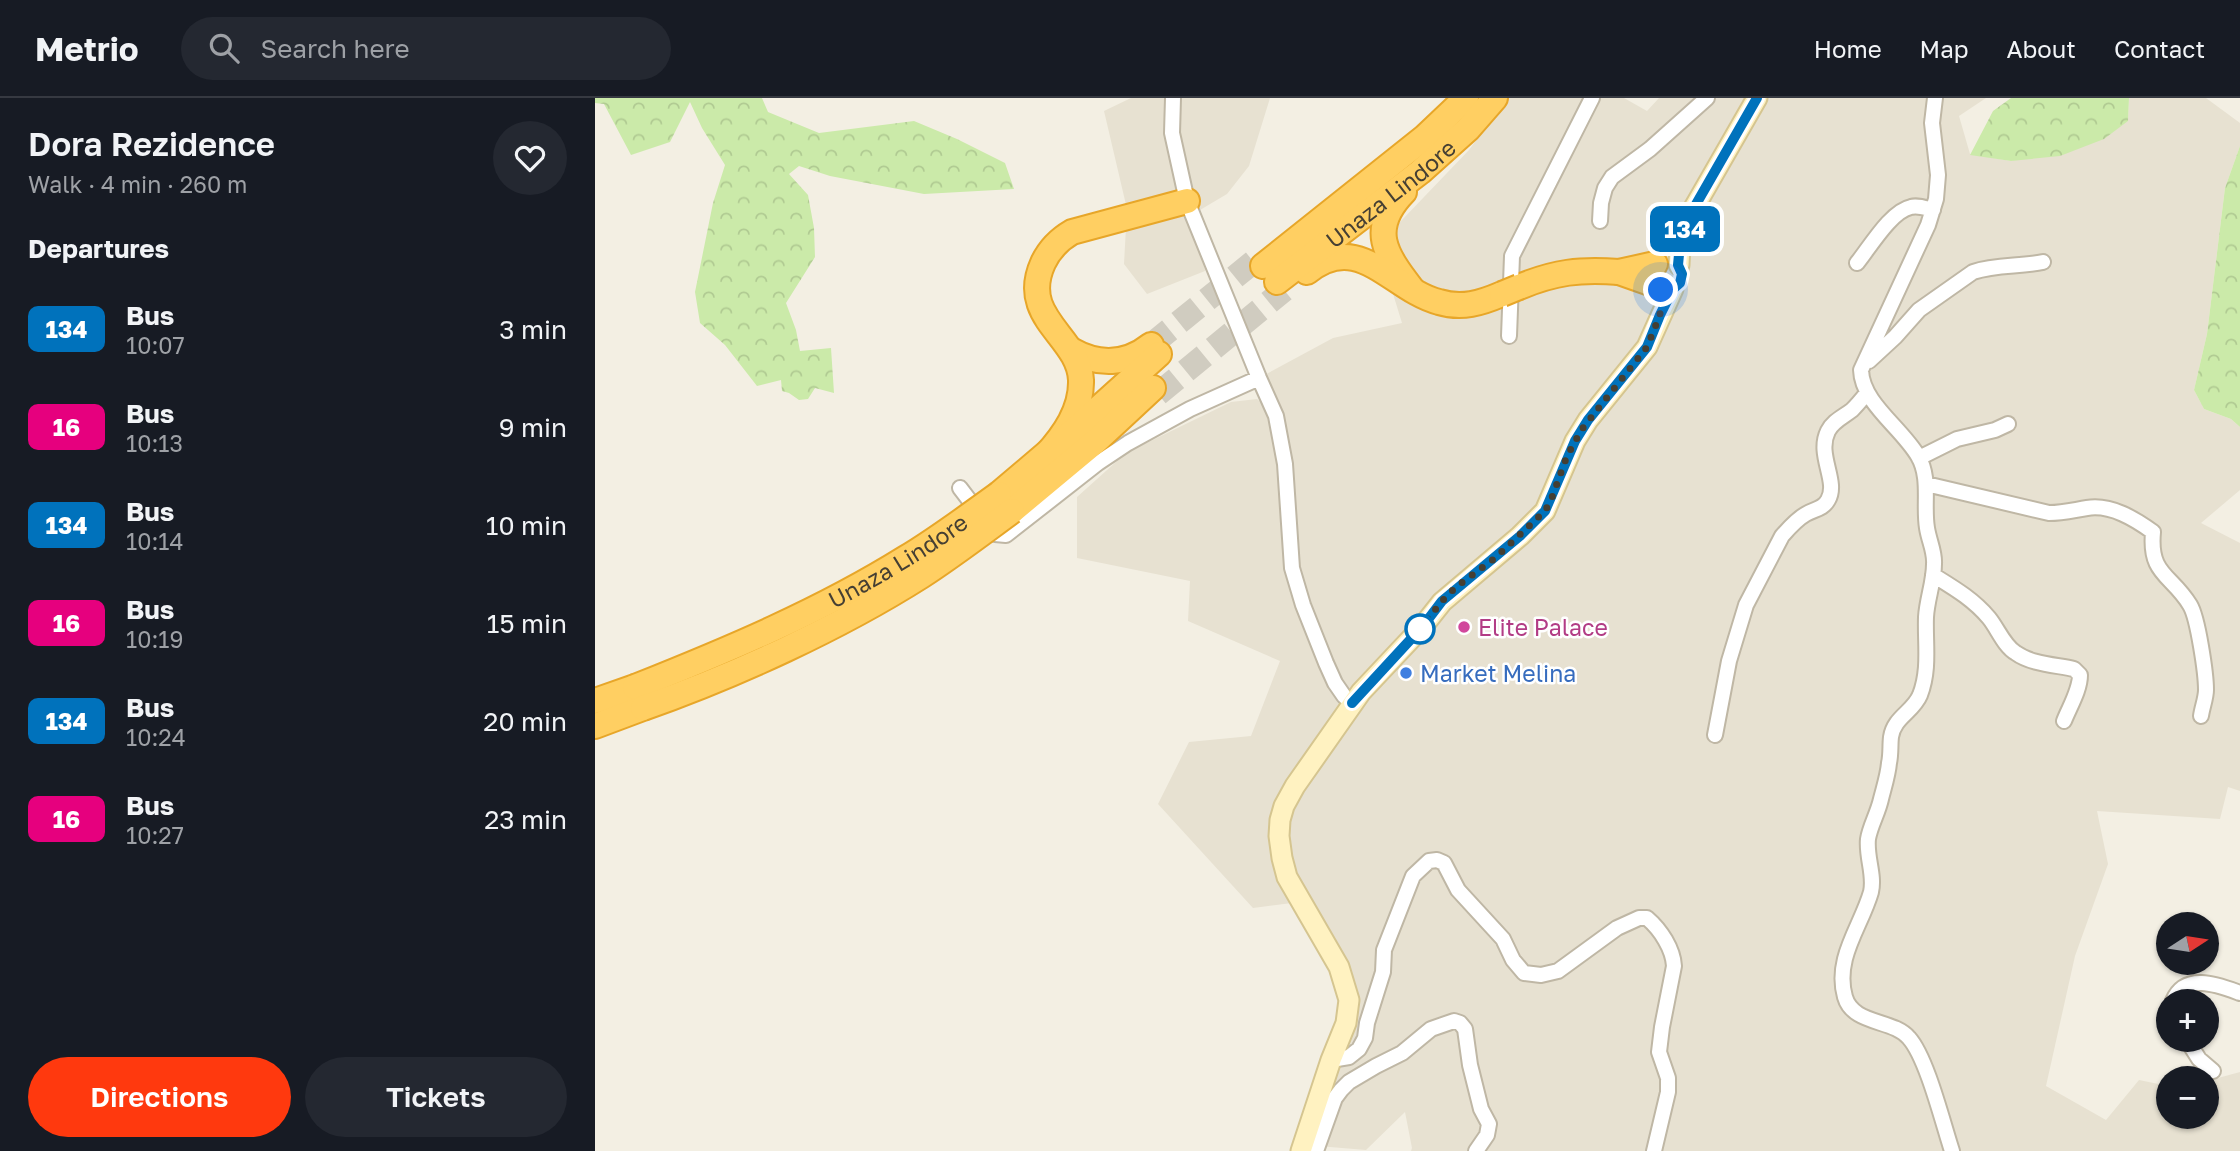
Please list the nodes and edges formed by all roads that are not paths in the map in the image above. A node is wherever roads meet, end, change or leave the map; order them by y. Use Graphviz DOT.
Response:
graph roads {
  1 [pos="1173,98"];
  2 [pos="1465,98"];
  3 [pos="1498,98"];
  4 [pos="1593,98"];
  5 [pos="1707,98"];
  6 [pos="1757,98"];
  7 [pos="1935,98"];
  8 [pos="1187,201"];
  9 [pos="1933,210"];
  10 [pos="1600,221"];
  11 [pos="2043,262"];
  12 [pos="1857,263"];
  13 [pos="1271,274"];
  14 [pos="1664,275"];
  15 [pos="1412,289"];
  16 [pos="1509,336"];
  17 [pos="1071,351"];
  18 [pos="1861,370"];
  19 [pos="1259,378"];
  20 [pos="1156,391"];
  21 [pos="1866,394"];
  22 [pos="2008,424"];
  23 [pos="1045,456"];
  24 [pos="1919,458"];
  25 [pos="1926,485"];
  26 [pos="960,488"];
  27 [pos="1005,502"];
  28 [pos="1933,575"];
  29 [pos="639,698"];
  30 [pos="595,701"];
  31 [pos="1352,703"];
  32 [pos="2201,716"];
  33 [pos="2064,721"];
  34 [pos="595,726"];
  35 [pos="1715,735"];
  36 [pos="2180,989"];
  37 [pos="2240,993"];
  38 [pos="2195,1052"];
  39 [pos="1331,1060"];
  40 [pos="2207,1066"];
  41 [pos="1310,1147"];
  42 [pos="1476,1151"];
  43 [pos="1654,1151"];
  44 [pos="1952,1151"];
  1 -- 8 [label="street"];
  2 -- 13 [label="highway, Unaza Lindore"];
  3 -- 13 [label="highway, Unaza Lindore"];
  3 -- 15 [label="highway"];
  4 -- 16 [label="street"];
  5 -- 10 [label="street"];
  6 -- 14 [label="main road"];
  7 -- 9 [label="street"];
  8 -- 17 [label="highway"];
  8 -- 19 [label="street"];
  9 -- 12 [label="street"];
  9 -- 18 [label="street"];
  11 -- 18 [label="street"];
  13 -- 15 [label="highway"];
  14 -- 15 [label="highway"];
  14 -- 31 [label="main road"];
  17 -- 23 [label="highway"];
  17 -- 23 [label="highway, Unaza Lindore"];
  18 -- 21 [label="street"];
  19 -- 26 [label="street"];
  19 -- 31 [label="street"];
  20 -- 27 [label="highway, Unaza Lindore"];
  21 -- 24 [label="street"];
  21 -- 35 [label="street"];
  22 -- 24 [label="street"];
  23 -- 27 [label="highway, Unaza Lindore"];
  24 -- 25 [label="street"];
  25 -- 28 [label="street"];
  25 -- 32 [label="street"];
  27 -- 29 [label="highway, Unaza Lindore, bridge"];
  28 -- 33 [label="street"];
  28 -- 44 [label="street"];
  29 -- 30 [label="highway, Unaza Lindore"];
  29 -- 34 [label="highway, Unaza Lindore"];
  31 -- 39 [label="main road"];
  36 -- 37 [label="street"];
  38 -- 40 [label="street"];
  39 -- 41 [label="main road"];
  39 -- 43 [label="street"];
  41 -- 42 [label="street"];
}
